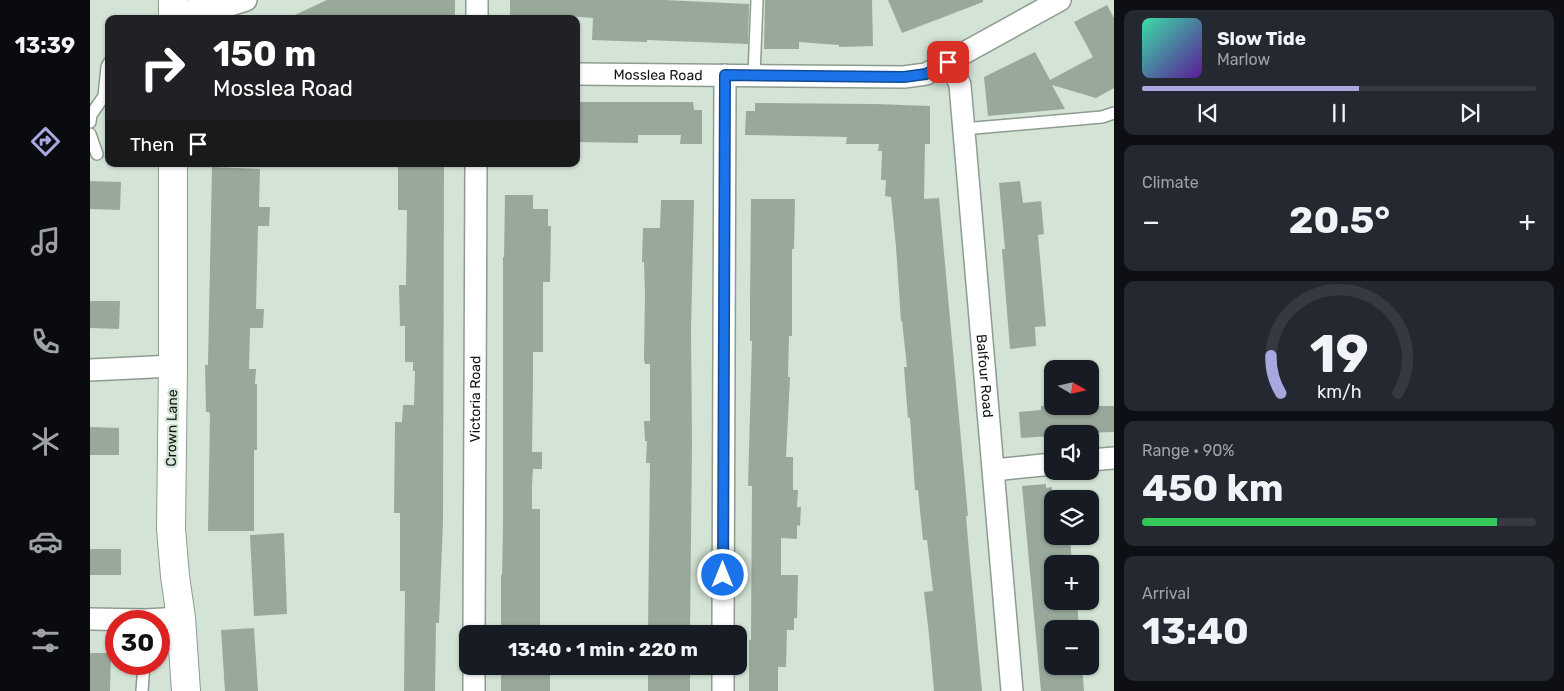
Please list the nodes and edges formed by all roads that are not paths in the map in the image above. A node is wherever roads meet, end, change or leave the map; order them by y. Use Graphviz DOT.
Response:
graph roads {
  1 [pos="246,0"];
  2 [pos="477,0"];
  3 [pos="757,0"];
  4 [pos="1051,2"];
  5 [pos="173,10"];
  6 [pos="477,15"];
  7 [pos="948,62"];
  8 [pos="580,74"];
  9 [pos="725,75"];
  10 [pos="754,75"];
  11 [pos="105,86"];
  12 [pos="1114,112"];
  13 [pos="90,122"];
  14 [pos="963,129"];
  15 [pos="90,134"];
  16 [pos="98,154"];
  17 [pos="173,167"];
  18 [pos="476,167"];
  19 [pos="173,366"];
  20 [pos="90,370"];
  21 [pos="1114,458"];
  22 [pos="1099,459"];
  23 [pos="1044,465"];
  24 [pos="994,470"];
  25 [pos="181,618"];
  26 [pos="90,619"];
  27 [pos="170,619"];
  28 [pos="105,620"];
  29 [pos="474,625"];
  30 [pos="723,625"];
  31 [pos="143,675"];
  32 [pos="474,675"];
  33 [pos="723,675"];
  34 [pos="142,691"];
  35 [pos="186,691"];
  36 [pos="474,691"];
  37 [pos="722,691"];
  38 [pos="1012,691"];
  1 -- 5 [label="street"];
  2 -- 6 [label="street"];
  3 -- 10 [label="lane"];
  4 -- 7 [label="street, Mosslea Road"];
  7 -- 10 [label="street, Mosslea Road"];
  7 -- 14 [label="street, Balfour Road"];
  8 -- 9 [label="street, Mosslea Road"];
  9 -- 10 [label="street, Mosslea Road"];
  9 -- 30 [label="street"];
  11 -- 13 [label="lane"];
  12 -- 14 [label="lane"];
  14 -- 24 [label="street, Balfour Road"];
  15 -- 16 [label="lane"];
  17 -- 19 [label="street, Crown Lane"];
  18 -- 29 [label="street, Victoria Road"];
  19 -- 20 [label="street"];
  19 -- 25 [label="street, Crown Lane"];
  21 -- 22 [label="street"];
  23 -- 24 [label="street"];
  24 -- 38 [label="street, Balfour Road"];
  25 -- 27 [label="street"];
  25 -- 35 [label="street, Crown Lane"];
  26 -- 28 [label="street"];
  31 -- 34 [label="lane"];
  32 -- 36 [label="street"];
  33 -- 37 [label="street"];
}
